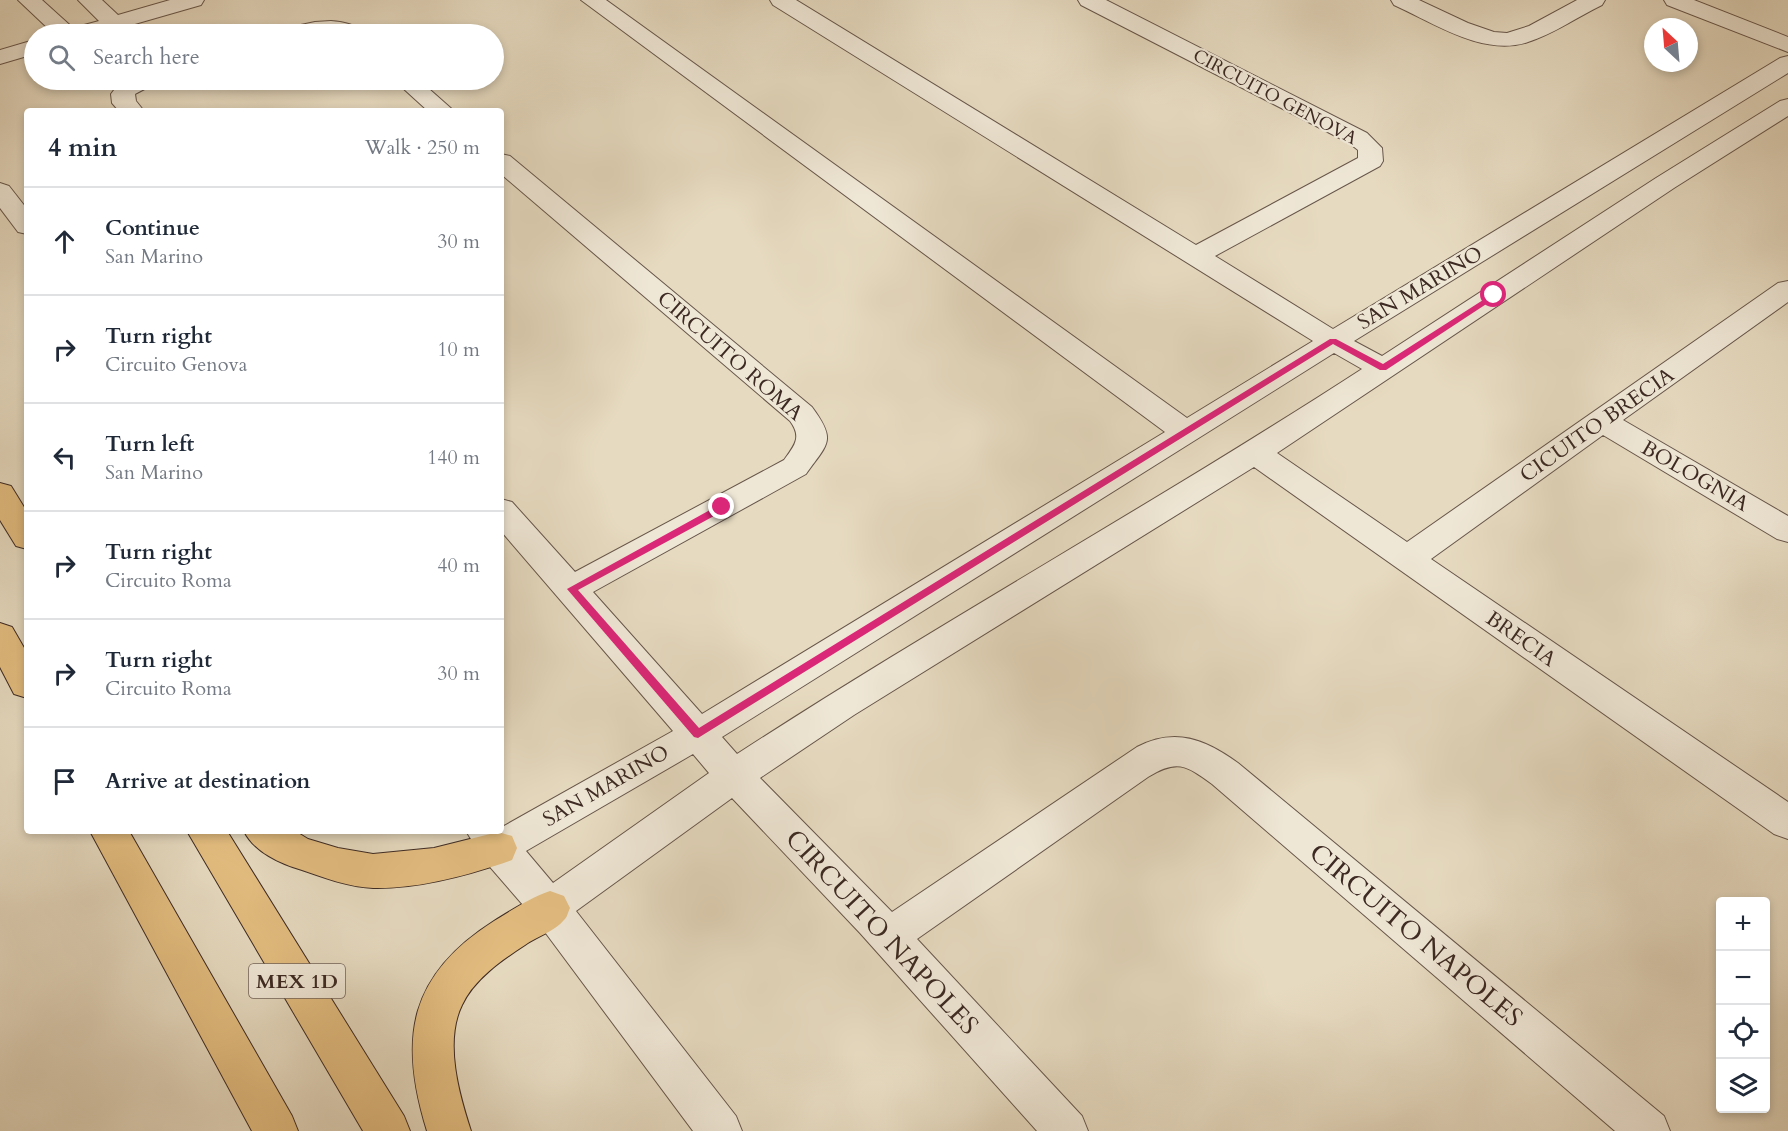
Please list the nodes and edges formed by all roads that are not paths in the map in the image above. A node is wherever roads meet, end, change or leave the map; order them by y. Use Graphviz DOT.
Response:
graph roads {
  1 [pos="29,0"];
  2 [pos="90,0"];
  3 [pos="193,0"];
  4 [pos="592,0"];
  5 [pos="781,0"];
  6 [pos="1089,0"];
  7 [pos="1402,0"];
  8 [pos="1594,0"];
  9 [pos="1675,0"];
  10 [pos="163,4"];
  11 [pos="55,24"];
  12 [pos="115,24"];
  13 [pos="1788,45"];
  14 [pos="24,50"];
  15 [pos="0,57"];
  16 [pos="1788,63"];
  17 [pos="126,90"];
  18 [pos="418,90"];
  19 [pos="1788,106"];
  20 [pos="129,108"];
  21 [pos="439,108"];
  22 [pos="504,164"];
  23 [pos="0,190"];
  24 [pos="24,222"];
  25 [pos="1197,255"];
  26 [pos="1780,303"];
  27 [pos="1333,341"];
  28 [pos="1383,368"];
  29 [pos="1602,422"];
  30 [pos="1185,432"];
  31 [pos="1255,453"];
  32 [pos="0,494"];
  33 [pos="504,513"];
  34 [pos="1788,531"];
  35 [pos="24,533"];
  36 [pos="1406,560"];
  37 [pos="572,589"];
  38 [pos="0,636"];
  39 [pos="24,679"];
  40 [pos="698,734"];
  41 [pos="734,776"];
  42 [pos="1788,823"];
  43 [pos="504,832"];
  44 [pos="111,834"];
  45 [pos="208,834"];
  46 [pos="269,834"];
  47 [pos="491,839"];
  48 [pos="550,908"];
  49 [pos="888,937"];
  50 [pos="276,1131"];
  51 [pos="388,1131"];
  52 [pos="449,1131"];
  53 [pos="720,1131"];
  54 [pos="1065,1131"];
  55 [pos="1648,1131"];
  1 -- 11 [label="street"];
  2 -- 12 [label="street"];
  3 -- 10 [label="street"];
  4 -- 30 [label="street"];
  5 -- 25 [label="street"];
  6 -- 25 [label="street, CIRCUITO GENOVA"];
  7 -- 8 [label="street"];
  9 -- 13 [label="street"];
  10 -- 12 [label="street"];
  14 -- 15 [label="street"];
  16 -- 27 [label="street, SAN MARINO"];
  17 -- 20 [label="street"];
  18 -- 21 [label="street"];
  19 -- 28 [label="street, SAN MARINO"];
  22 -- 37 [label="street, CIRCUITO ROMA"];
  23 -- 24 [label="street"];
  25 -- 27 [label="street"];
  26 -- 29 [label="street, CICUITO BRECIA"];
  27 -- 28 [label="street"];
  27 -- 30 [label="street, SAN MARINO"];
  28 -- 31 [label="street, SAN MARINO"];
  29 -- 34 [label="street, BOLOGNIA"];
  29 -- 36 [label="street, CICUITO BRECIA"];
  30 -- 40 [label="street, SAN MARINO"];
  31 -- 36 [label="street, BRECIA"];
  31 -- 41 [label="street, SAN MARINO"];
  32 -- 35 [label="highway"];
  33 -- 37 [label="street"];
  36 -- 42 [label="street, BRECIA"];
  37 -- 40 [label="street"];
  38 -- 39 [label="highway"];
  40 -- 41 [label="street, CIRCUITO NAPOLES"];
  40 -- 43 [label="street, SAN MARINO"];
  41 -- 48 [label="street, SAN MARINO"];
  41 -- 49 [label="street, CIRCUITO NAPOLES"];
  44 -- 50 [label="highway"];
  45 -- 51 [label="highway, MEX 1D"];
  46 -- 47 [label="highway"];
  47 -- 48 [label="street"];
  48 -- 52 [label="highway"];
  48 -- 53 [label="street"];
  49 -- 54 [label="street, CIRCUITO NAPOLES"];
  49 -- 55 [label="street, CIRCUITO NAPOLES"];
}
